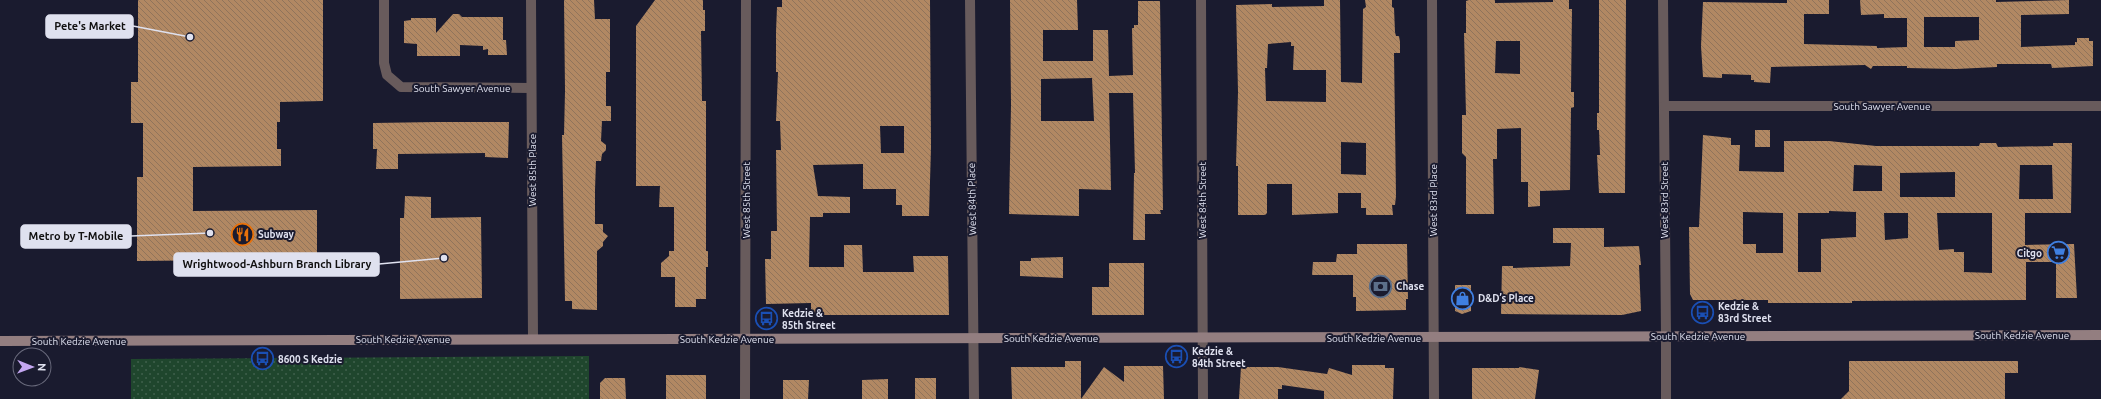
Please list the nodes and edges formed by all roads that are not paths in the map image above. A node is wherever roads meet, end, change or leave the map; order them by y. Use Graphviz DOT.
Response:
graph roads {
  1 [pos="384,0"];
  2 [pos="531,0"];
  3 [pos="746,0"];
  4 [pos="970,0"];
  5 [pos="1201,0"];
  6 [pos="1432,0"];
  7 [pos="1663,0"];
  8 [pos="531,88"];
  9 [pos="1664,106"];
  10 [pos="2101,106"];
  11 [pos="2101,335"];
  12 [pos="1666,336"];
  13 [pos="974,338"];
  14 [pos="1203,338"];
  15 [pos="1434,338"];
  16 [pos="533,339"];
  17 [pos="746,339"];
  18 [pos="0,341"];
  19 [pos="746,399"];
  20 [pos="974,399"];
  21 [pos="1203,399"];
  22 [pos="1434,399"];
  23 [pos="1666,399"];
  1 -- 8 [label="street, South Sawyer Avenue"];
  2 -- 8 [label="street, West 85th Place"];
  3 -- 17 [label="street, West 85th Street"];
  4 -- 13 [label="street, West 84th Place"];
  5 -- 14 [label="street, West 84th Street"];
  6 -- 15 [label="street, West 83rd Place"];
  7 -- 9 [label="street, West 83rd Street"];
  8 -- 16 [label="street, West 85th Place"];
  9 -- 10 [label="street, South Sawyer Avenue"];
  9 -- 12 [label="street, West 83rd Street"];
  11 -- 12 [label="main road, South Kedzie Avenue"];
  12 -- 15 [label="main road, South Kedzie Avenue"];
  12 -- 23 [label="street, West 83rd Street"];
  13 -- 14 [label="main road, South Kedzie Avenue"];
  13 -- 17 [label="main road, South Kedzie Avenue"];
  13 -- 20 [label="street, West 84th Place"];
  14 -- 15 [label="main road, South Kedzie Avenue"];
  14 -- 21 [label="street, West 84th Street"];
  15 -- 22 [label="street, West 83rd Place"];
  16 -- 17 [label="main road, South Kedzie Avenue"];
  16 -- 18 [label="main road, South Kedzie Avenue"];
  17 -- 19 [label="street, West 85th Street"];
}
